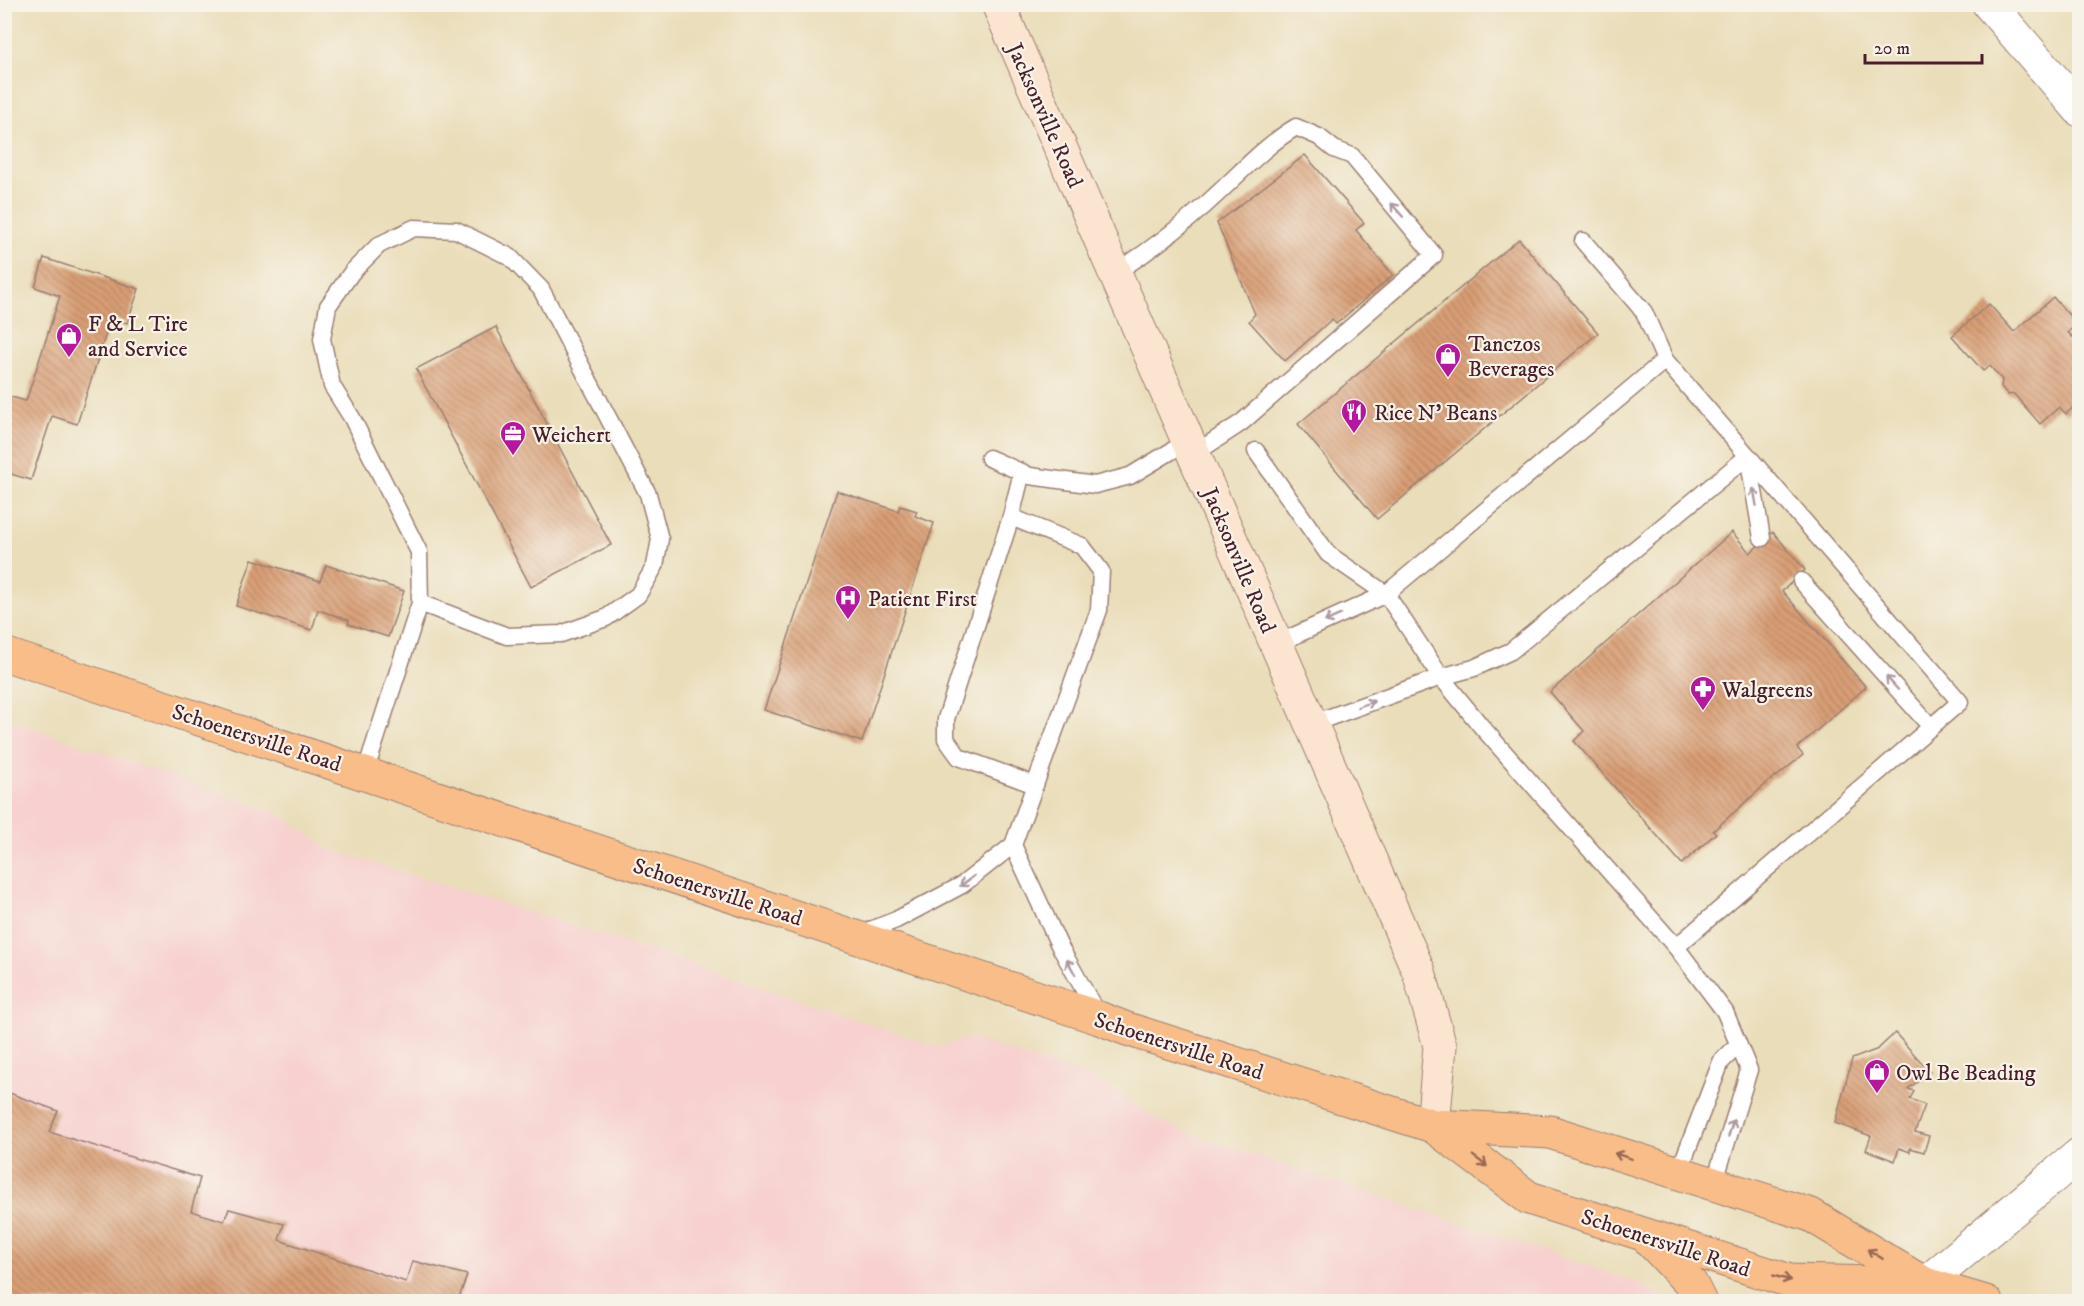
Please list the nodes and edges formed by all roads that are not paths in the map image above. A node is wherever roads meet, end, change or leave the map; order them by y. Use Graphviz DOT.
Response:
graph roads {
  1 [pos="998,4"];
  2 [pos="1989,4"];
  3 [pos="2079,110"];
  4 [pos="1582,241"];
  5 [pos="1115,273"];
  6 [pos="1665,360"];
  7 [pos="1191,448"];
  8 [pos="1256,451"];
  9 [pos="1748,456"];
  10 [pos="989,458"];
  11 [pos="1022,472"];
  12 [pos="1011,517"];
  13 [pos="1762,538"];
  14 [pos="1802,581"];
  15 [pos="1386,594"];
  16 [pos="420,603"];
  17 [pos="1276,644"];
  18 [pos="4,654"];
  19 [pos="1441,677"];
  20 [pos="1311,724"];
  21 [pos="1931,727"];
  22 [pos="365,772"];
  23 [pos="1035,785"];
  24 [pos="1013,845"];
  25 [pos="855,936"];
  26 [pos="1676,947"];
  27 [pos="1100,1018"];
  28 [pos="1738,1045"];
  29 [pos="1433,1126"];
  30 [pos="2079,1154"];
  31 [pos="1678,1174"];
  32 [pos="1714,1184"];
  33 [pos="1646,1235"];
  34 [pos="1913,1293"];
  35 [pos="1700,1302"];
  36 [pos="1986,1302"];
  1 -- 5 [label="street, Jacksonville Road"];
  2 -- 3 [label="street"];
  4 -- 6 [label="lane"];
  5 -- 7 [label="street, Jacksonville Road"];
  7 -- 5 [label="lane, one-way"];
  6 -- 9 [label="lane"];
  6 -- 15 [label="lane"];
  7 -- 11 [label="lane"];
  7 -- 17 [label="street, Jacksonville Road"];
  8 -- 15 [label="lane"];
  13 -- 9 [label="lane, one-way"];
  9 -- 19 [label="lane"];
  9 -- 21 [label="lane"];
  10 -- 11 [label="lane"];
  11 -- 12 [label="lane"];
  12 -- 23 [label="lane"];
  12 -- 23 [label="lane"];
  21 -- 14 [label="lane, one-way"];
  15 -- 17 [label="lane, one-way"];
  15 -- 19 [label="lane"];
  16 -- 16 [label="lane"];
  16 -- 22 [label="lane"];
  17 -- 20 [label="street, Jacksonville Road"];
  18 -- 22 [label="main road, Schoenersville Road"];
  20 -- 19 [label="lane, one-way"];
  19 -- 26 [label="lane"];
  20 -- 29 [label="street, Jacksonville Road"];
  21 -- 26 [label="lane"];
  22 -- 25 [label="main road, Schoenersville Road"];
  23 -- 24 [label="lane"];
  24 -- 25 [label="lane, one-way"];
  27 -- 24 [label="lane, one-way"];
  25 -- 27 [label="main road, Schoenersville Road"];
  26 -- 28 [label="lane"];
  27 -- 29 [label="main road, Schoenersville Road"];
  28 -- 31 [label="lane"];
  32 -- 28 [label="lane, one-way"];
  31 -- 29 [label="main road, Schoenersville Road, one-way"];
  29 -- 33 [label="main road, Schoenersville Road, one-way"];
  30 -- 34 [label="street"];
  31 -- 32 [label="main road, Schoenersville Road"];
  34 -- 32 [label="main road, Schoenersville Road, one-way"];
  33 -- 34 [label="main road, Schoenersville Road, one-way"];
  33 -- 35 [label="main road"];
  34 -- 36 [label="main road, Schoenersville Road"];
}
